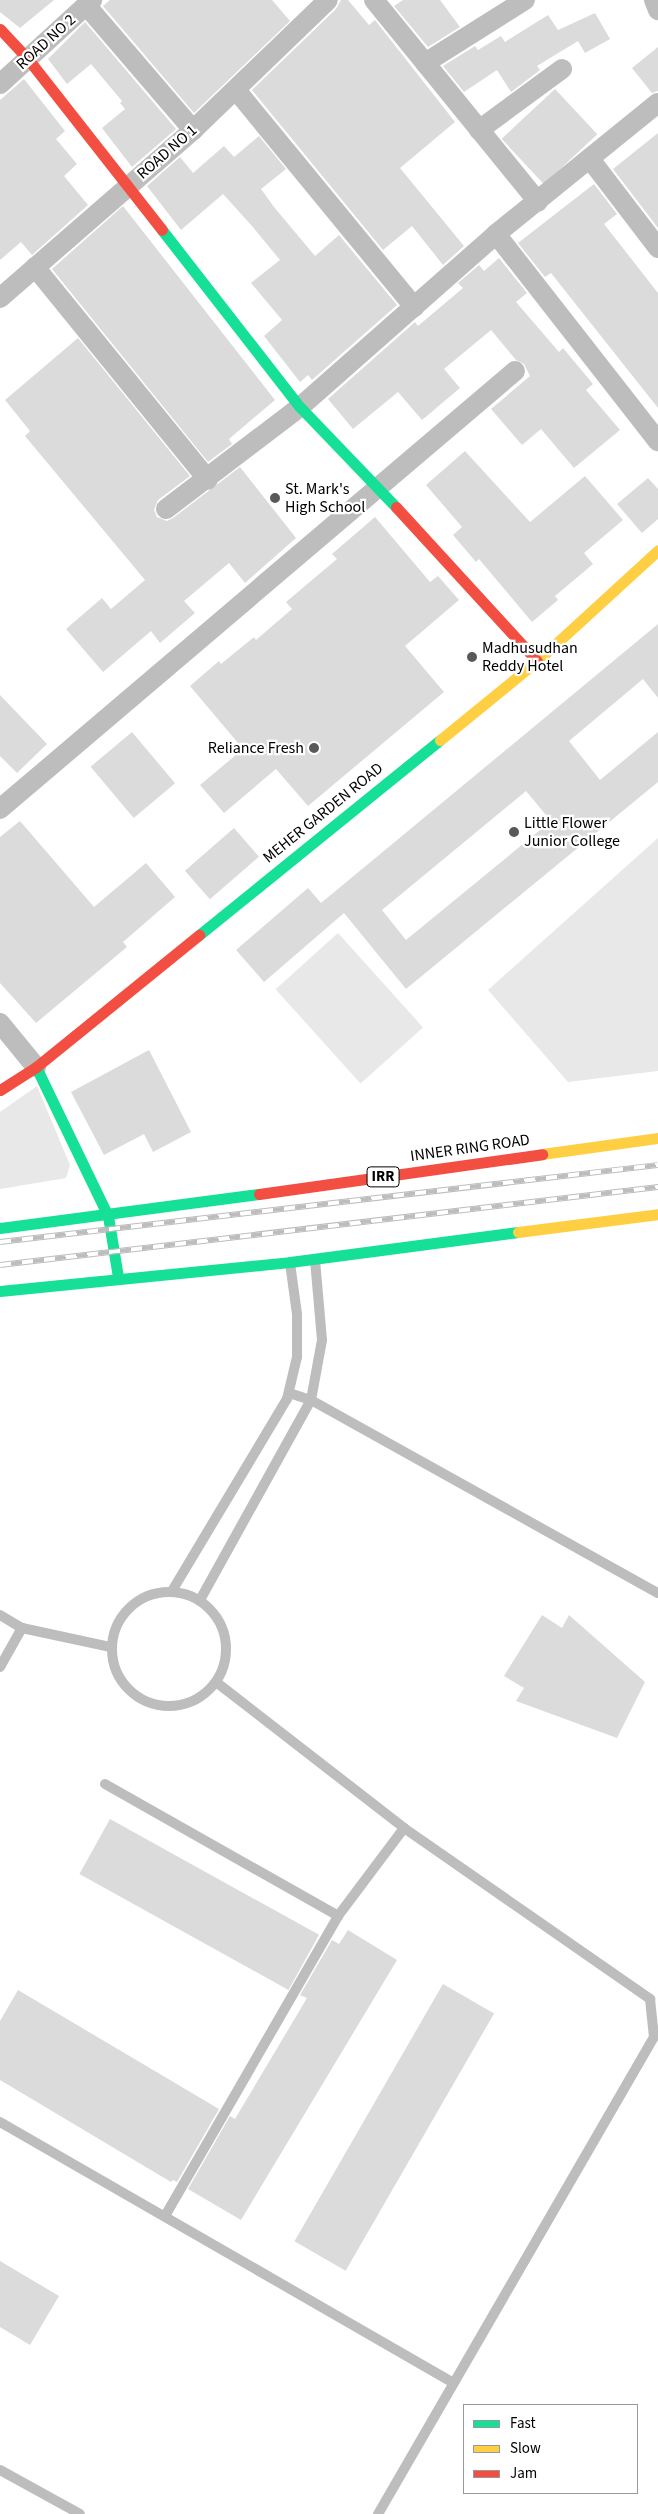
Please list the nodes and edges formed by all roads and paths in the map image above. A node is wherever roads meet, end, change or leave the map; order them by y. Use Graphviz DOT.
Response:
graph roads {
  1 [pos="328,0"];
  2 [pos="525,0"];
  3 [pos="654,0"];
  4 [pos="381,2"];
  5 [pos="89,3"];
  6 [pos="658,10"];
  7 [pos="0,29"];
  8 [pos="28,59"];
  9 [pos="425,62"];
  10 [pos="562,69"];
  11 [pos="0,84"];
  12 [pos="236,90"];
  13 [pos="658,103"];
  14 [pos="193,130"];
  15 [pos="479,130"];
  16 [pos="590,159"];
  17 [pos="126,188"];
  18 [pos="538,202"];
  19 [pos="496,234"];
  20 [pos="658,248"];
  21 [pos="34,267"];
  22 [pos="0,298"];
  23 [pos="414,307"];
  24 [pos="515,371"];
  25 [pos="300,408"];
  26 [pos="658,441"];
  27 [pos="208,480"];
  28 [pos="378,488"];
  29 [pos="166,509"];
  30 [pos="658,550"];
  31 [pos="537,661"];
  32 [pos="0,809"];
  33 [pos="0,1023"];
  34 [pos="36,1067"];
  35 [pos="0,1090"];
  36 [pos="658,1138"];
  37 [pos="658,1214"];
  38 [pos="108,1216"];
  39 [pos="0,1228"];
  40 [pos="314,1259"];
  41 [pos="290,1262"];
  42 [pos="118,1277"];
  43 [pos="0,1291"];
  44 [pos="288,1393"];
  45 [pos="311,1400"];
  46 [pos="172,1591"];
  47 [pos="658,1593"];
  48 [pos="200,1600"];
  49 [pos="0,1615"];
  50 [pos="22,1628"];
  51 [pos="111,1647"];
  52 [pos="0,1667"];
  53 [pos="216,1682"];
  54 [pos="105,1784"];
  55 [pos="404,1828"];
  56 [pos="338,1916"];
  57 [pos="0,2122"];
  58 [pos="165,2216"];
  59 [pos="452,2382"];
  60 [pos="0,2470"];
  61 [pos="80,2514"];
  62 [pos="378,2514"];
  1 -- 12 [label="street, ROAD NO 1"];
  2 -- 9 [label="street"];
  3 -- 6 [label="street"];
  4 -- 9 [label="street"];
  5 -- 8 [label="street, ROAD NO 2"];
  5 -- 14 [label="street"];
  7 -- 8 [label="main road"];
  8 -- 11 [label="street, ROAD NO 2"];
  8 -- 17 [label="main road"];
  9 -- 15 [label="street"];
  10 -- 15 [label="street"];
  12 -- 14 [label="street, ROAD NO 1"];
  12 -- 23 [label="street"];
  13 -- 16 [label="street"];
  14 -- 17 [label="street, ROAD NO 1"];
  15 -- 18 [label="street"];
  16 -- 18 [label="street"];
  16 -- 20 [label="street"];
  17 -- 21 [label="street, ROAD NO 1"];
  17 -- 25 [label="main road"];
  18 -- 19 [label="street"];
  19 -- 23 [label="street"];
  19 -- 26 [label="street"];
  21 -- 22 [label="street, ROAD NO 1"];
  21 -- 27 [label="street"];
  23 -- 25 [label="street"];
  24 -- 28 [label="street"];
  25 -- 27 [label="street"];
  25 -- 28 [label="main road"];
  27 -- 29 [label="street"];
  28 -- 31 [label="main road"];
  28 -- 32 [label="street"];
  30 -- 31 [label="main road, MEHER GARDEN ROAD"];
  31 -- 34 [label="main road, MEHER GARDEN ROAD"];
  33 -- 34 [label="street"];
  34 -- 35 [label="main road, MEHER GARDEN ROAD"];
  34 -- 38 [label="main road"];
  36 -- 38 [label="main road, INNER RING ROAD / IRR"];
  37 -- 40 [label="main road"];
  38 -- 39 [label="main road, IRR"];
  38 -- 42 [label="main road"];
  40 -- 41 [label="main road"];
  40 -- 45 [label="lane"];
  41 -- 42 [label="main road"];
  41 -- 44 [label="lane"];
  42 -- 43 [label="main road"];
  44 -- 45 [label="lane"];
  44 -- 46 [label="lane"];
  45 -- 47 [label="lane"];
  45 -- 48 [label="lane"];
  46 -- 48 [label="lane"];
  46 -- 51 [label="lane"];
  48 -- 53 [label="lane"];
  49 -- 50 [label="lane"];
  50 -- 51 [label="lane"];
  50 -- 52 [label="lane"];
  51 -- 53 [label="lane"];
  53 -- 55 [label="lane"];
  54 -- 56 [label="lane"];
  55 -- 56 [label="lane"];
  55 -- 59 [label="lane"];
  56 -- 58 [label="lane"];
  57 -- 58 [label="lane"];
  58 -- 59 [label="lane"];
  59 -- 62 [label="lane"];
  60 -- 61 [label="lane"];
}
